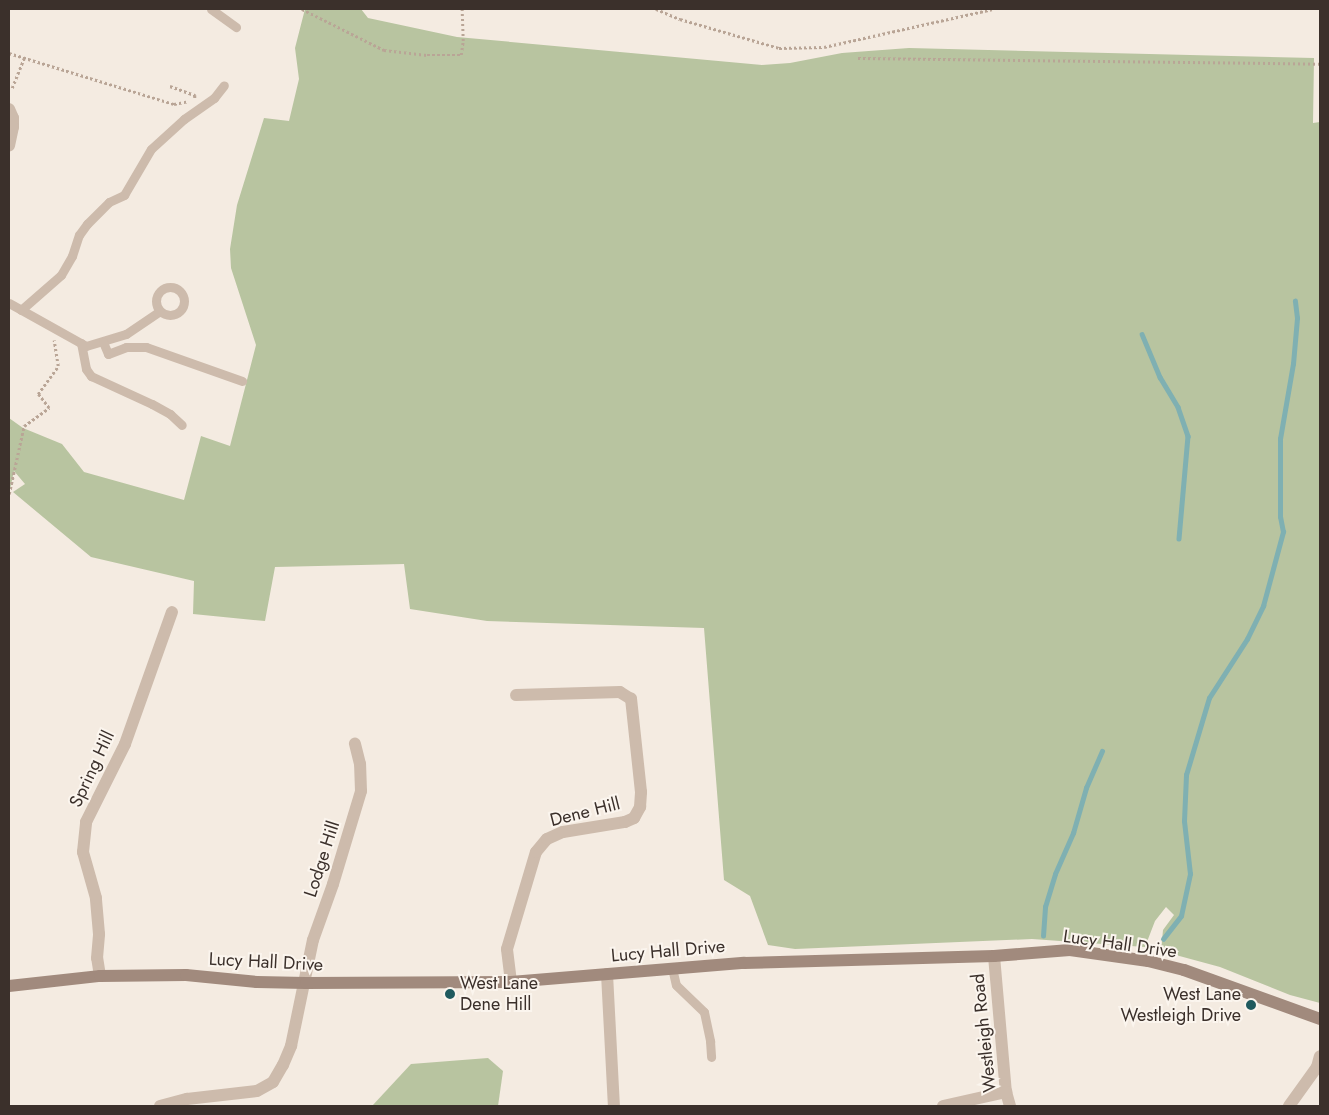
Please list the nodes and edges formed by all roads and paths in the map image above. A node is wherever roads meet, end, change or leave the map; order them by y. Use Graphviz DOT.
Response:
graph roads {
  1 [pos="211,9"];
  2 [pos="302,9"];
  3 [pos="462,9"];
  4 [pos="656,9"];
  5 [pos="992,9"];
  6 [pos="236,27"];
  7 [pos="9,53"];
  8 [pos="24,58"];
  9 [pos="858,58"];
  10 [pos="1320,64"];
  11 [pos="224,85"];
  12 [pos="170,86"];
  13 [pos="12,88"];
  14 [pos="9,109"];
  15 [pos="9,146"];
  16 [pos="9,303"];
  17 [pos="21,310"];
  18 [pos="160,311"];
  19 [pos="51,325"];
  20 [pos="103,342"];
  21 [pos="81,343"];
  22 [pos="242,381"];
  23 [pos="182,426"];
  24 [pos="10,487"];
  25 [pos="9,494"];
  26 [pos="172,612"];
  27 [pos="516,695"];
  28 [pos="355,744"];
  29 [pos="994,956"];
  30 [pos="672,968"];
  31 [pos="607,974"];
  32 [pos="100,976"];
  33 [pos="511,982"];
  34 [pos="306,983"];
  35 [pos="9,986"];
  36 [pos="1320,1019"];
  37 [pos="1320,1056"];
  38 [pos="711,1057"];
  39 [pos="1006,1092"];
  40 [pos="160,1106"];
  41 [pos="614,1106"];
  42 [pos="943,1106"];
  43 [pos="1010,1106"];
  44 [pos="1288,1106"];
  1 -- 6 [label="lane"];
  2 -- 3 [label="path"];
  4 -- 5 [label="path"];
  7 -- 8 [label="path"];
  8 -- 12 [label="path"];
  8 -- 13 [label="path"];
  9 -- 10 [label="path"];
  11 -- 17 [label="lane"];
  14 -- 15 [label="street"];
  16 -- 17 [label="lane"];
  17 -- 19 [label="lane"];
  18 -- 20 [label="lane"];
  19 -- 21 [label="lane"];
  19 -- 24 [label="path"];
  20 -- 21 [label="lane"];
  20 -- 22 [label="lane"];
  21 -- 23 [label="lane"];
  24 -- 25 [label="path"];
  26 -- 32 [label="street, Spring Hill"];
  27 -- 33 [label="street, Dene Hill"];
  28 -- 34 [label="street, Lodge Hill"];
  29 -- 30 [label="street, Lucy Hall Drive"];
  29 -- 36 [label="street, Lucy Hall Drive"];
  29 -- 39 [label="street, Westleigh Road"];
  30 -- 31 [label="street, Lucy Hall Drive"];
  30 -- 38 [label="lane"];
  31 -- 33 [label="street, Lucy Hall Drive"];
  31 -- 41 [label="street"];
  32 -- 34 [label="street, Lucy Hall Drive"];
  32 -- 35 [label="street, Lucy Hall Drive"];
  33 -- 34 [label="street, Lucy Hall Drive"];
  34 -- 40 [label="street, Lodge Hill"];
  37 -- 44 [label="street"];
  39 -- 42 [label="street"];
  39 -- 43 [label="street, Westleigh Road"];
}
